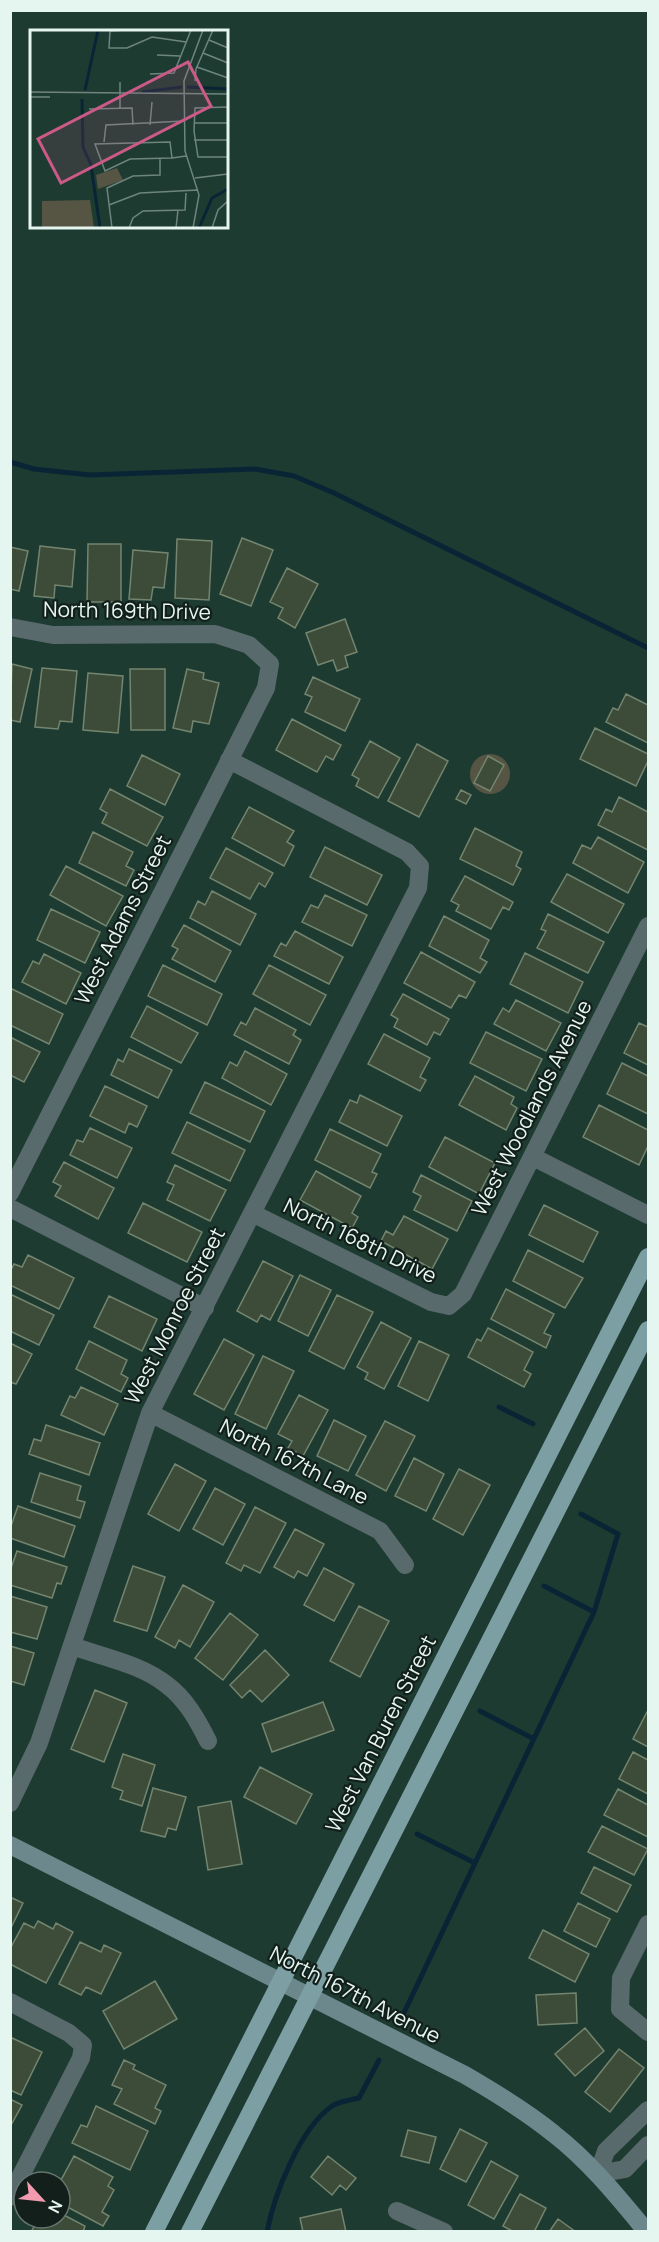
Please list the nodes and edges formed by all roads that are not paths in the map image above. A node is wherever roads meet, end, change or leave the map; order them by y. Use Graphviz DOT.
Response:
graph roads {
  1 [pos="10,627"];
  2 [pos="270,664"];
  3 [pos="230,760"];
  4 [pos="648,926"];
  5 [pos="533,1156"];
  6 [pos="10,1193"];
  7 [pos="10,1208"];
  8 [pos="252,1213"];
  9 [pos="648,1215"];
  10 [pos="648,1257"];
  11 [pos="449,1306"];
  12 [pos="205,1308"];
  13 [pos="648,1330"];
  14 [pos="150,1413"];
  15 [pos="405,1565"];
  16 [pos="72,1646"];
  17 [pos="208,1741"];
  18 [pos="10,1803"];
  19 [pos="10,1845"];
  20 [pos="648,1924"];
  21 [pos="281,1983"];
  22 [pos="309,1997"];
  23 [pos="10,2002"];
  24 [pos="648,2032"];
  25 [pos="648,2110"];
  26 [pos="648,2145"];
  27 [pos="598,2174"];
  28 [pos="10,2197"];
  29 [pos="397,2211"];
  30 [pos="154,2232"];
  31 [pos="190,2232"];
  32 [pos="444,2232"];
  33 [pos="647,2232"];
  1 -- 2 [label="street, North 169th Drive"];
  2 -- 3 [label="street, West Adams Street"];
  3 -- 6 [label="street, West Adams Street"];
  3 -- 8 [label="street, West Monroe Street"];
  4 -- 5 [label="street, West Woodlands Avenue"];
  5 -- 9 [label="street"];
  5 -- 11 [label="street, West Woodlands Avenue"];
  7 -- 12 [label="street"];
  8 -- 11 [label="street, North 168th Drive"];
  8 -- 12 [label="street, West Monroe Street"];
  10 -- 21 [label="main road, West Van Buren Street"];
  12 -- 14 [label="street, West Monroe Street"];
  13 -- 22 [label="main road"];
  14 -- 15 [label="street, North 167th Lane"];
  14 -- 16 [label="street, West Monroe Street"];
  16 -- 17 [label="street"];
  16 -- 18 [label="street, West Monroe Street"];
  19 -- 21 [label="street, North 167th Avenue"];
  20 -- 24 [label="street"];
  21 -- 22 [label="street, North 167th Avenue"];
  21 -- 30 [label="main road, West Van Buren Street"];
  22 -- 27 [label="street, North 167th Avenue"];
  22 -- 31 [label="main road"];
  23 -- 28 [label="street"];
  25 -- 27 [label="street"];
  26 -- 27 [label="street"];
  27 -- 33 [label="street, North 167th Avenue"];
  29 -- 32 [label="street"];
}
